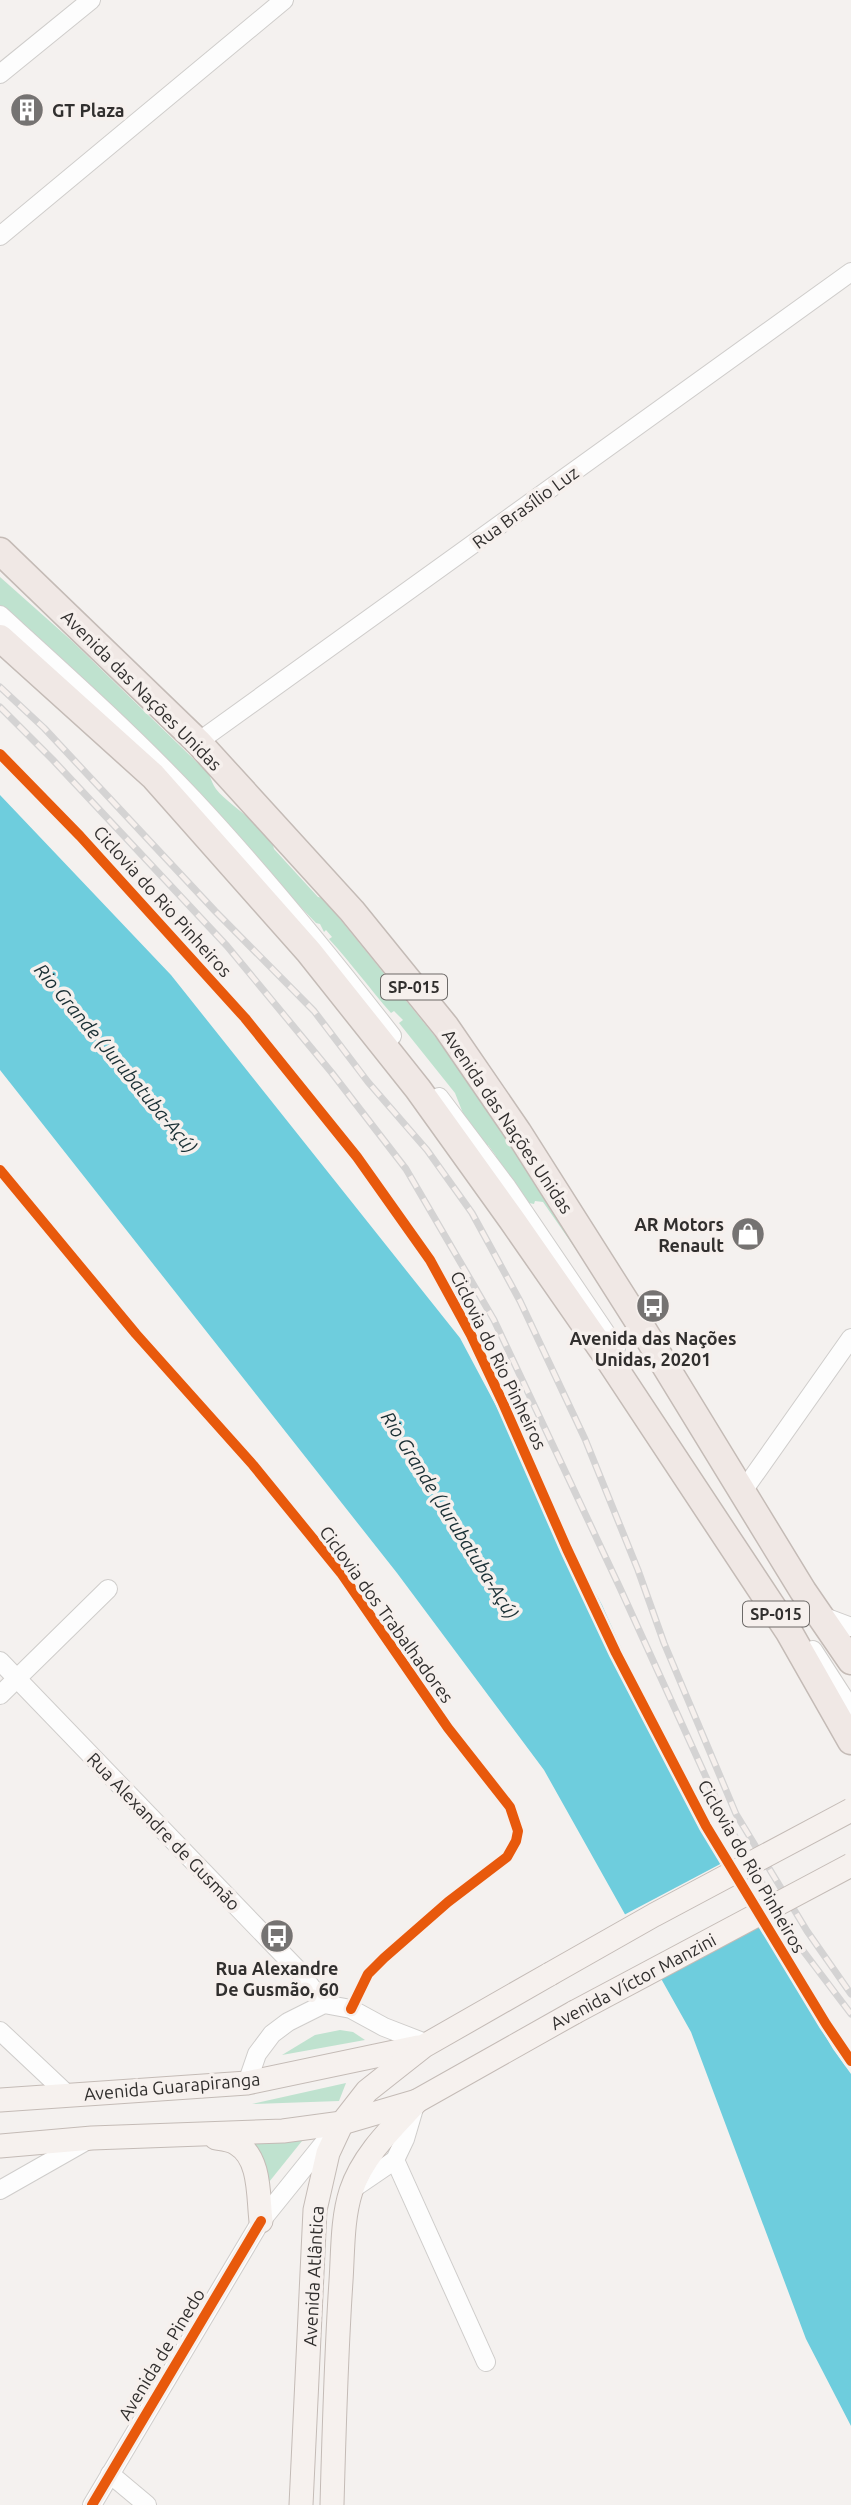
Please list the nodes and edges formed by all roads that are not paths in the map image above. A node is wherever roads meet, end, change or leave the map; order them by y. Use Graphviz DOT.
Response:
graph roads {
  1 [pos="91,0"];
  2 [pos="284,0"];
  3 [pos="0,74"];
  4 [pos="0,236"];
  5 [pos="851,271"];
  6 [pos="0,551"];
  7 [pos="0,615"];
  8 [pos="0,638"];
  9 [pos="198,743"];
  10 [pos="851,1338"];
  11 [pos="743,1491"];
  12 [pos="108,1589"];
  13 [pos="818,1614"];
  14 [pos="851,1627"];
  15 [pos="0,1661"];
  16 [pos="851,1661"];
  17 [pos="17,1679"];
  18 [pos="0,1695"];
  19 [pos="851,1709"];
  20 [pos="851,1741"];
  21 [pos="851,1810"];
  22 [pos="851,1865"];
  23 [pos="324,2004"];
  24 [pos="0,2031"];
  25 [pos="426,2045"];
  26 [pos="247,2082"];
  27 [pos="67,2094"];
  28 [pos="0,2100"];
  29 [pos="417,2101"];
  30 [pos="342,2123"];
  31 [pos="206,2135"];
  32 [pos="92,2138"];
  33 [pos="0,2146"];
  34 [pos="395,2160"];
  35 [pos="0,2190"];
  36 [pos="351,2190"];
  37 [pos="261,2221"];
  38 [pos="486,2362"];
  39 [pos="110,2474"];
  40 [pos="92,2505"];
  41 [pos="147,2505"];
  42 [pos="301,2505"];
  43 [pos="332,2505"];
  1 -- 3 [label="street"];
  2 -- 4 [label="street"];
  5 -- 9 [label="street, Rua Brasílio Luz"];
  6 -- 9 [label="highway, Avenida das Nações Unidas / SP-015"];
  7 -- 19 [label="street"];
  8 -- 20 [label="highway, SP-015"];
  9 -- 11 [label="highway, Avenida das Nações Unidas / SP-015"];
  10 -- 11 [label="street"];
  11 -- 13 [label="highway, Avenida das Nações Unidas / SP-015"];
  12 -- 17 [label="street"];
  13 -- 14 [label="street"];
  13 -- 16 [label="highway, Avenida das Nações Unidas / SP-015"];
  15 -- 17 [label="street, Rua Alexandre de Gusmão"];
  17 -- 18 [label="street"];
  17 -- 23 [label="street, Rua Alexandre de Gusmão"];
  21 -- 25 [label="main road, bridge"];
  22 -- 29 [label="main road, Avenida Víctor Manzini, bridge"];
  23 -- 25 [label="street"];
  23 -- 26 [label="street"];
  24 -- 27 [label="street"];
  25 -- 26 [label="main road, Avenida Guarapiranga"];
  25 -- 30 [label="main road, Avenida Atlântica"];
  26 -- 27 [label="main road, Avenida Guarapiranga"];
  27 -- 28 [label="main road, Avenida Guarapiranga"];
  29 -- 30 [label="main road"];
  29 -- 34 [label="street"];
  29 -- 36 [label="main road, Avenida Atlântica"];
  30 -- 31 [label="main road"];
  30 -- 37 [label="street, Avenida de Pinedo"];
  30 -- 42 [label="main road, Avenida Atlântica"];
  31 -- 32 [label="main road"];
  31 -- 37 [label="main road"];
  32 -- 33 [label="main road"];
  32 -- 35 [label="street"];
  34 -- 36 [label="street"];
  34 -- 38 [label="street"];
  36 -- 43 [label="main road, Avenida Atlântica"];
  37 -- 39 [label="street, Avenida de Pinedo"];
  39 -- 40 [label="street, Avenida de Pinedo"];
  39 -- 41 [label="street"];
}
